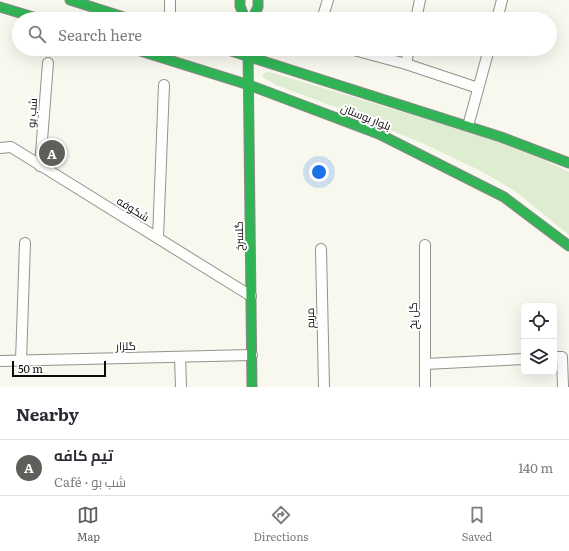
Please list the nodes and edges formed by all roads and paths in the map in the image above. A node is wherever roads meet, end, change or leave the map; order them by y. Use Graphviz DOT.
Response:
graph roads {
  1 [pos="70,0"];
  2 [pos="170,0"];
  3 [pos="328,0"];
  4 [pos="420,0"];
  5 [pos="502,0"];
  6 [pos="0,6"];
  7 [pos="18,12"];
  8 [pos="108,12"];
  9 [pos="170,12"];
  10 [pos="324,12"];
  11 [pos="417,12"];
  12 [pos="499,12"];
  13 [pos="156,56"];
  14 [pos="248,56"];
  15 [pos="257,56"];
  16 [pos="376,56"];
  17 [pos="408,56"];
  18 [pos="486,56"];
  19 [pos="48,63"];
  20 [pos="406,64"];
  21 [pos="164,85"];
  22 [pos="248,85"];
  23 [pos="478,88"];
  24 [pos="468,126"];
  25 [pos="0,148"];
  26 [pos="569,163"];
  27 [pos="40,166"];
  28 [pos="158,238"];
  29 [pos="25,243"];
  30 [pos="426,245"];
  31 [pos="569,246"];
  32 [pos="321,249"];
  33 [pos="251,296"];
  34 [pos="252,355"];
  35 [pos="180,357"];
  36 [pos="557,357"];
  37 [pos="521,359"];
  38 [pos="0,361"];
  39 [pos="21,361"];
  40 [pos="426,364"];
  41 [pos="181,387"];
  42 [pos="252,387"];
  43 [pos="324,387"];
  44 [pos="426,387"];
  45 [pos="563,387"];
  1 -- 8 [label="main road"];
  2 -- 9 [label="street"];
  3 -- 10 [label="street"];
  4 -- 11 [label="street"];
  5 -- 12 [label="street"];
  6 -- 7 [label="main road"];
  13 -- 22 [label="main road, بلوار بوستان"];
  14 -- 22 [label="main road, گلسرخ"];
  15 -- 24 [label="main road, بلوار بوستان"];
  16 -- 20 [label="street"];
  17 -- 20 [label="street"];
  18 -- 23 [label="street"];
  19 -- 27 [label="street, شب بو"];
  20 -- 23 [label="street"];
  21 -- 28 [label="street"];
  22 -- 31 [label="main road, بلوار بوستان"];
  22 -- 33 [label="main road, گلسرخ"];
  23 -- 24 [label="street"];
  24 -- 26 [label="main road, بلوار بوستان"];
  25 -- 27 [label="street, شکوفه"];
  27 -- 28 [label="street, شکوفه"];
  28 -- 33 [label="street, شکوفه"];
  29 -- 39 [label="street"];
  30 -- 40 [label="street, گل یخ"];
  32 -- 43 [label="street, مریم"];
  33 -- 34 [label="main road, گلسرخ"];
  34 -- 35 [label="street, گلزار"];
  34 -- 42 [label="main road, گلسرخ"];
  35 -- 39 [label="street, گلزار"];
  35 -- 41 [label="street"];
  36 -- 45 [label="street"];
  37 -- 40 [label="street"];
  38 -- 39 [label="street, گلزار"];
  40 -- 44 [label="street, گل یخ"];
}
